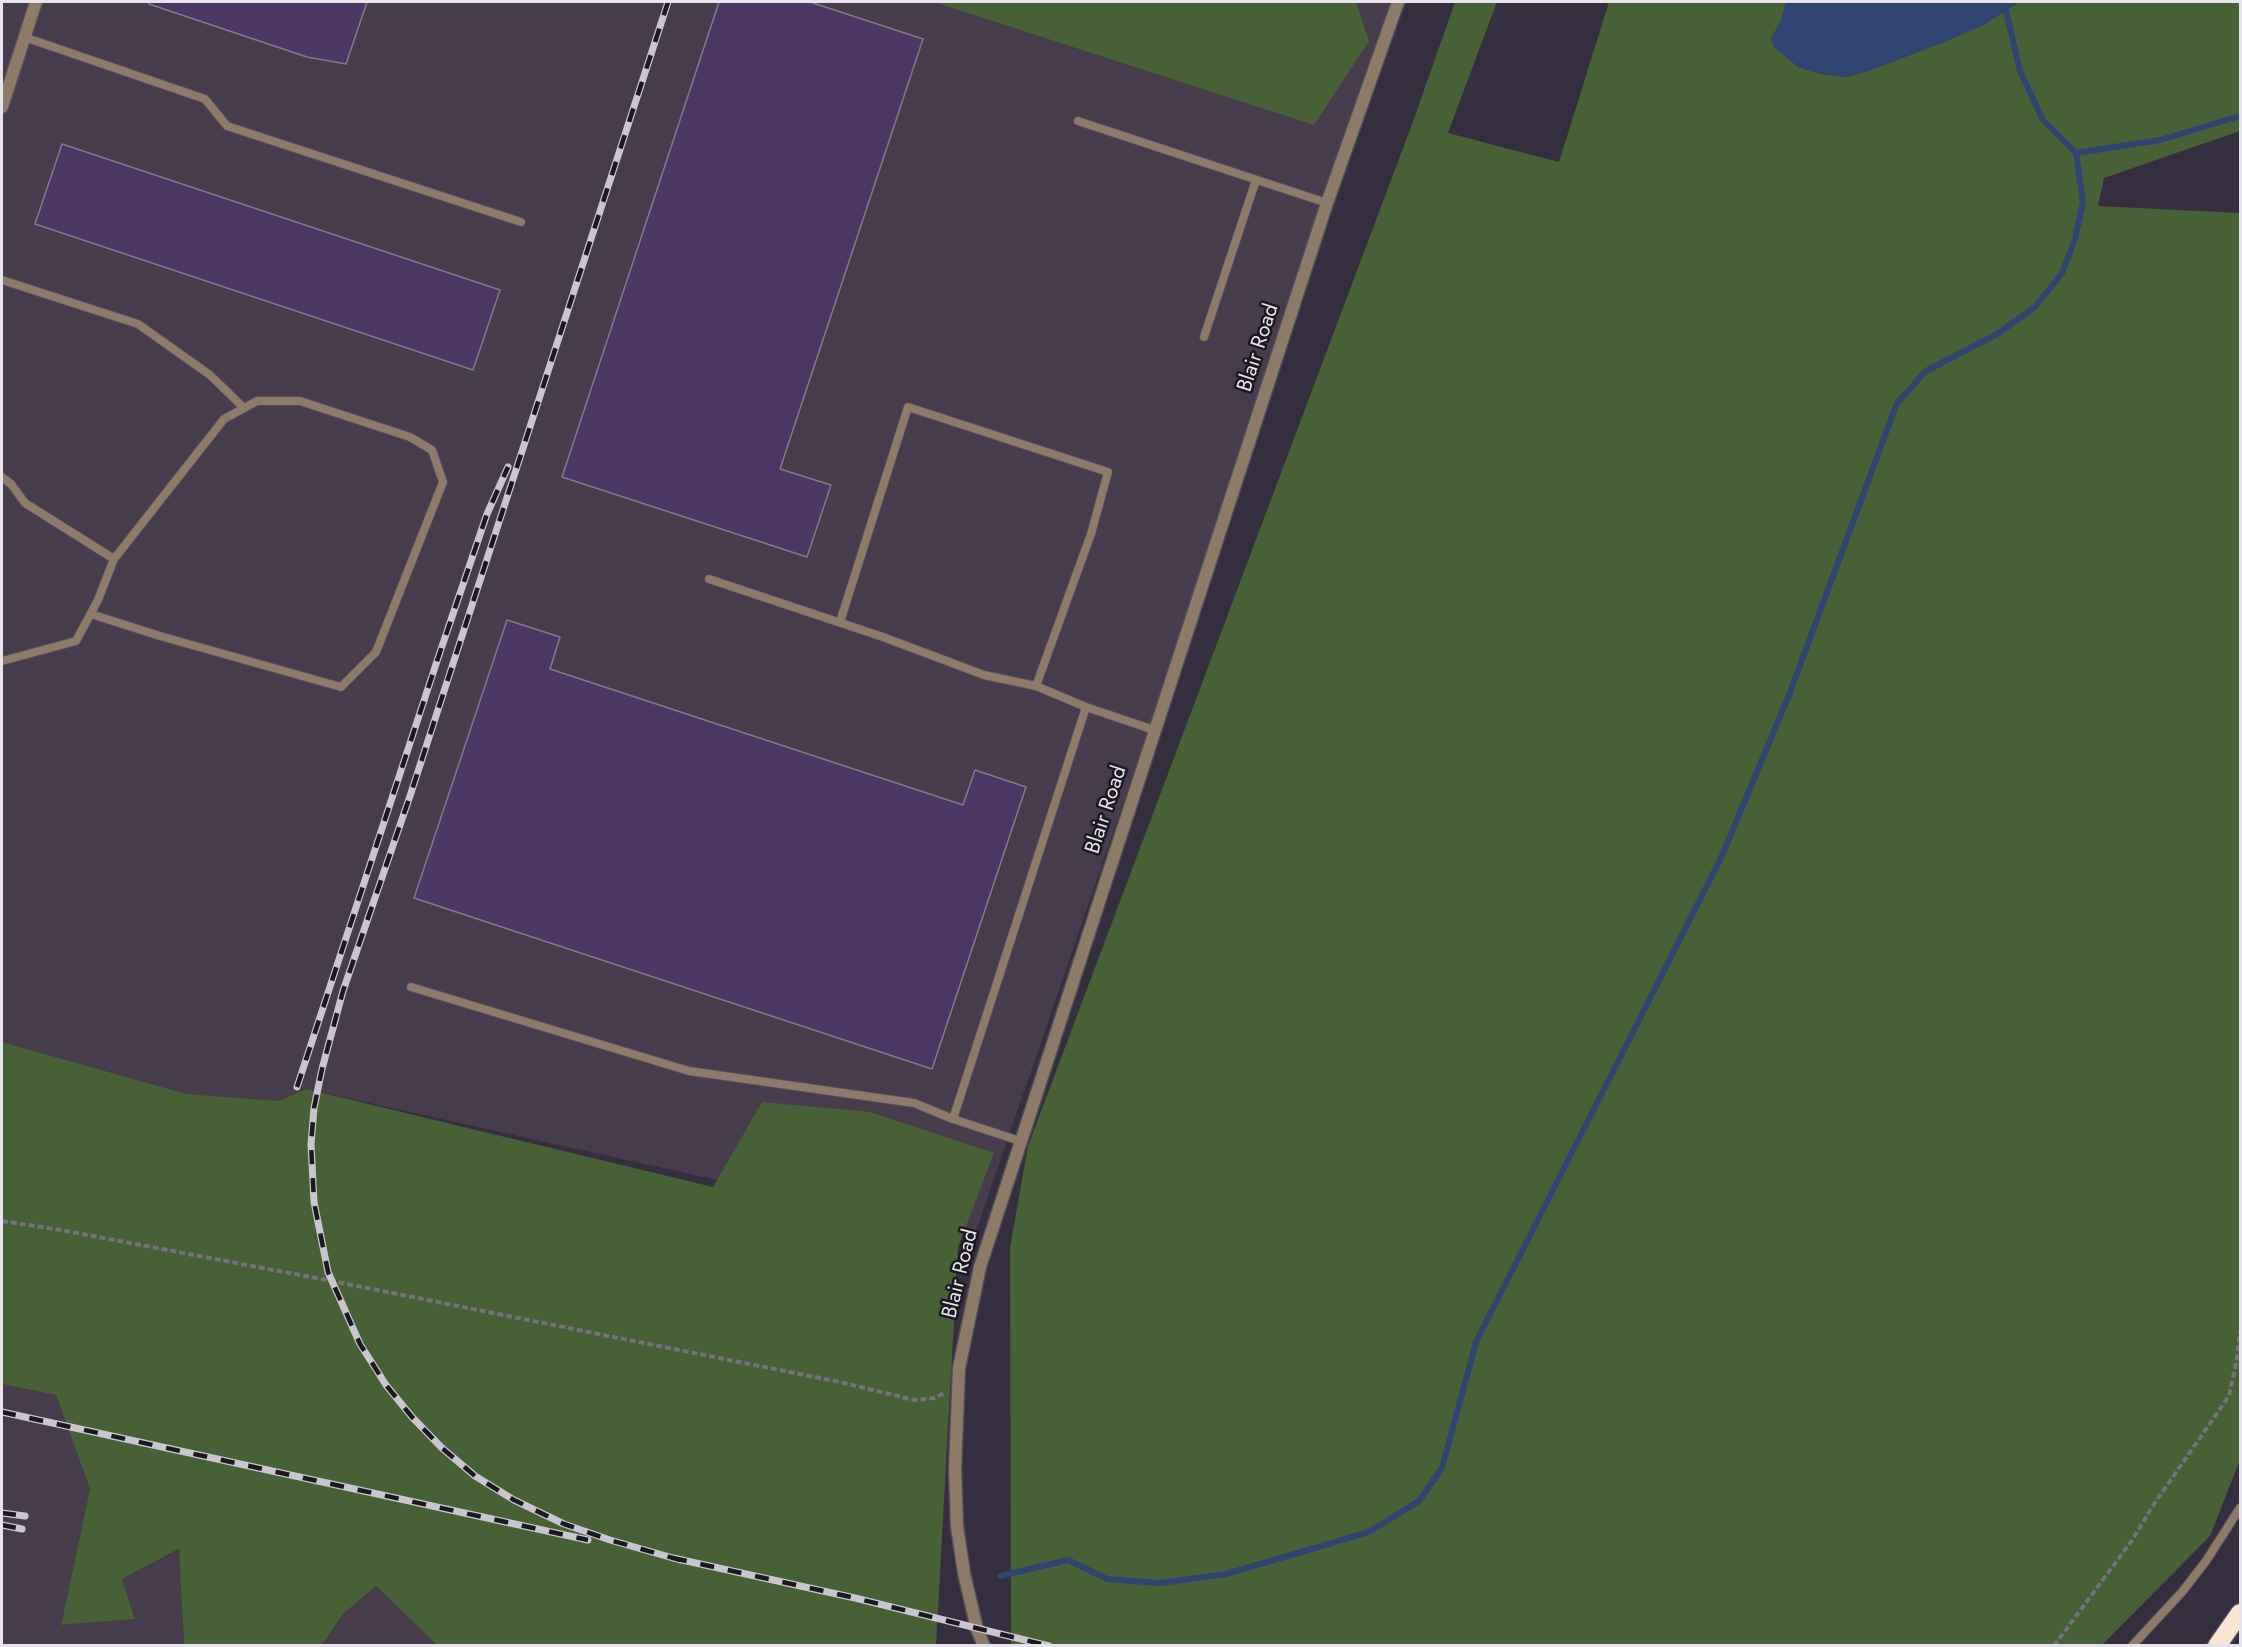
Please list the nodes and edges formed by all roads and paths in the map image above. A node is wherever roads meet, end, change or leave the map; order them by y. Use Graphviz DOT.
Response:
graph roads {
  1 [pos="36,2"];
  2 [pos="1398,2"];
  3 [pos="24,37"];
  4 [pos="3,100"];
  5 [pos="1078,121"];
  6 [pos="1256,180"];
  7 [pos="1327,203"];
  8 [pos="521,222"];
  9 [pos="2,280"];
  10 [pos="1204,337"];
  11 [pos="244,408"];
  12 [pos="2,477"];
  13 [pos="114,559"];
  14 [pos="709,579"];
  15 [pos="91,614"];
  16 [pos="840,622"];
  17 [pos="2,661"];
  18 [pos="1036,686"];
  19 [pos="1086,707"];
  20 [pos="1154,730"];
  21 [pos="411,987"];
  22 [pos="953,1119"];
  23 [pos="1020,1141"];
  24 [pos="2,1221"];
  25 [pos="2241,1331"];
  26 [pos="958,1387"];
  27 [pos="2241,1508"];
  28 [pos="2241,1613"];
  29 [pos="984,1646"];
  30 [pos="2054,1646"];
  31 [pos="2132,1646"];
  32 [pos="2217,1646"];
  1 -- 3 [label="street"];
  2 -- 7 [label="street, Blair Road"];
  3 -- 4 [label="street"];
  3 -- 8 [label="lane"];
  5 -- 6 [label="lane"];
  6 -- 7 [label="lane"];
  6 -- 10 [label="lane"];
  7 -- 20 [label="street, Blair Road"];
  9 -- 11 [label="lane"];
  11 -- 13 [label="lane"];
  11 -- 15 [label="lane"];
  12 -- 13 [label="lane"];
  13 -- 15 [label="lane"];
  14 -- 16 [label="lane"];
  15 -- 17 [label="lane"];
  16 -- 18 [label="lane"];
  16 -- 18 [label="lane"];
  18 -- 19 [label="lane"];
  19 -- 20 [label="lane"];
  19 -- 22 [label="lane"];
  20 -- 23 [label="street, Blair Road"];
  21 -- 22 [label="lane"];
  22 -- 23 [label="lane"];
  23 -- 26 [label="street, Blair Road"];
  24 -- 26 [label="path"];
  25 -- 30 [label="path"];
  26 -- 29 [label="street, Blair Road"];
  27 -- 31 [label="lane"];
  28 -- 32 [label="highway"];
}
